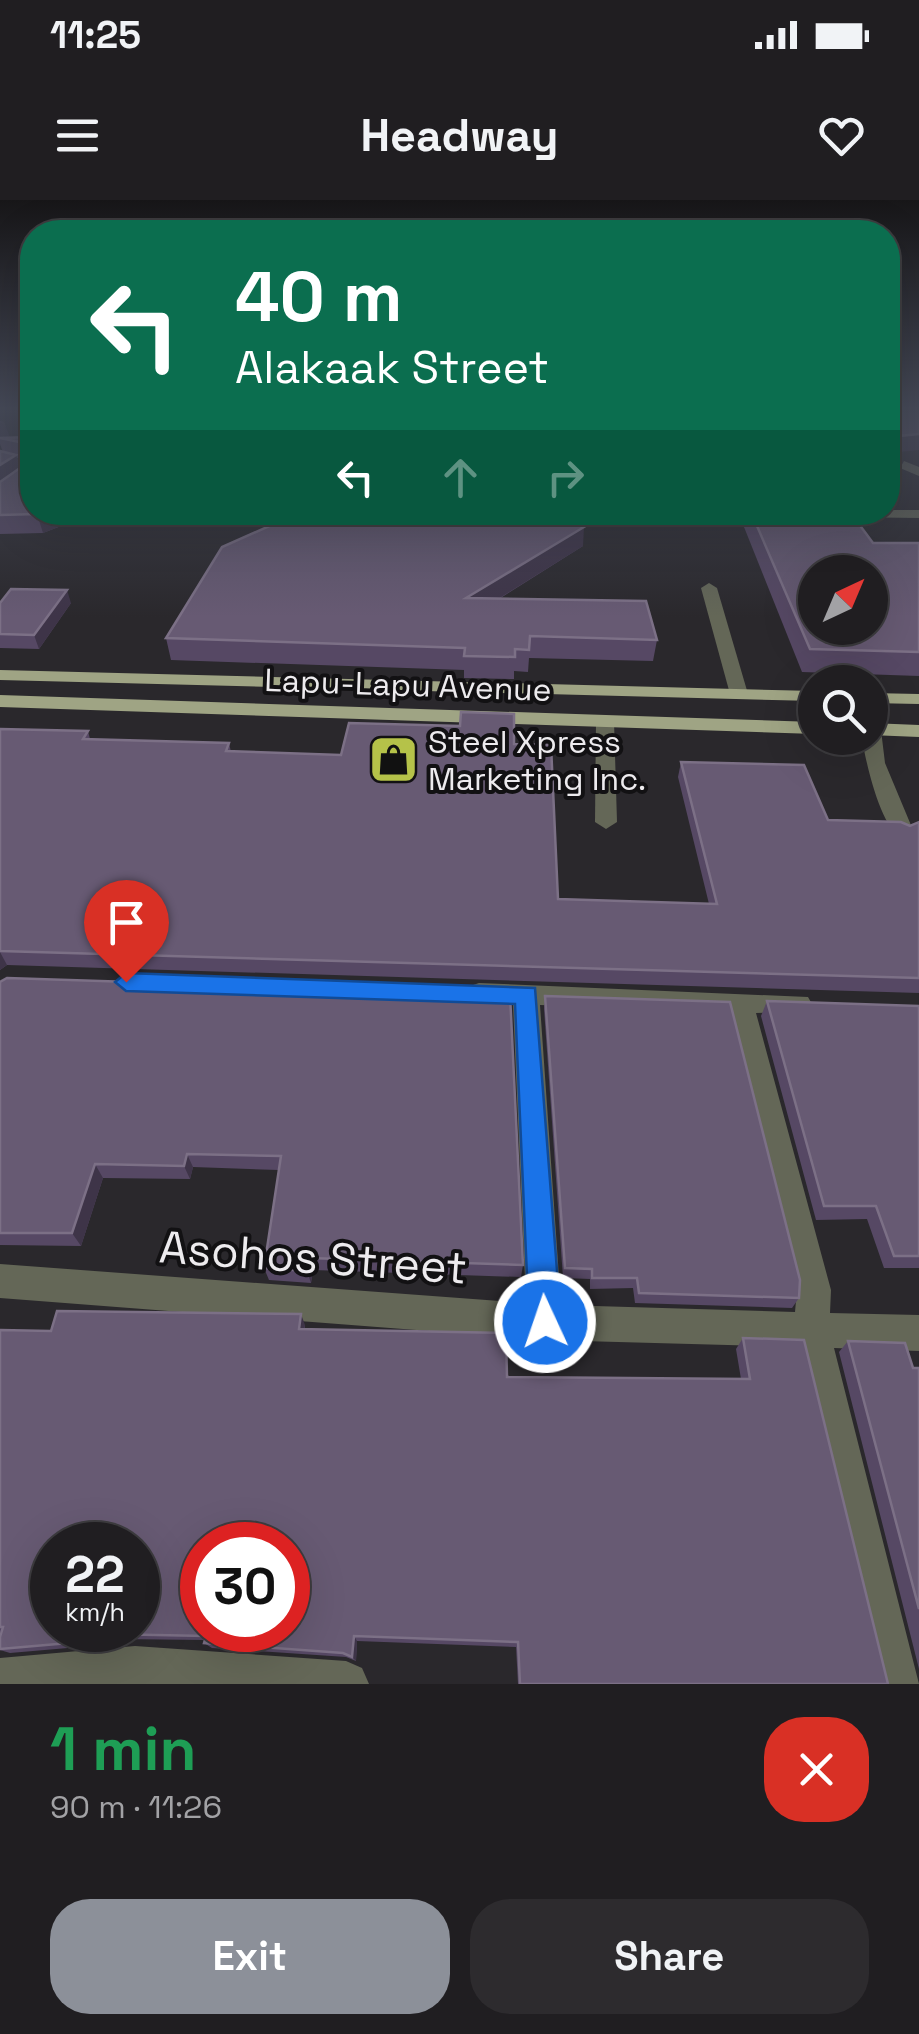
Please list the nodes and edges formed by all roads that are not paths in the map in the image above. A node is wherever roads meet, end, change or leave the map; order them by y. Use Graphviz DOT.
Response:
graph roads {
  1 [pos="709,588"];
  2 [pos="0,676"];
  3 [pos="739,694"];
  4 [pos="798,696"];
  5 [pos="888,700"];
  6 [pos="0,702"];
  7 [pos="917,702"];
  8 [pos="605,721"];
  9 [pos="798,727"];
  10 [pos="888,730"];
  11 [pos="919,731"];
  12 [pos="873,755"];
  13 [pos="606,822"];
  14 [pos="902,830"];
  15 [pos="446,992"];
  16 [pos="526,995"];
  17 [pos="740,1003"];
  18 [pos="819,1004"];
  19 [pos="0,1281"];
  20 [pos="545,1322"];
  21 [pos="811,1328"];
  22 [pos="919,1334"];
  23 [pos="27,1680"];
  24 [pos="346,1684"];
  25 [pos="898,1684"];
  1 -- 3 [label="street"];
  2 -- 3 [label="main road, Lapu-Lapu Avenue"];
  3 -- 4 [label="main road, Lapu-Lapu Avenue"];
  5 -- 7 [label="main road"];
  6 -- 8 [label="main road, Lapu-Lapu Avenue"];
  8 -- 9 [label="main road, Lapu-Lapu Avenue"];
  8 -- 13 [label="street"];
  10 -- 11 [label="main road"];
  12 -- 14 [label="street"];
  15 -- 16 [label="street"];
  16 -- 17 [label="street"];
  16 -- 20 [label="street"];
  17 -- 18 [label="street"];
  17 -- 21 [label="street"];
  19 -- 20 [label="street, Asohos Street"];
  20 -- 21 [label="street, Asohos Street"];
  21 -- 22 [label="street, Asohos Street"];
  21 -- 25 [label="street"];
  23 -- 24 [label="street"];
}
